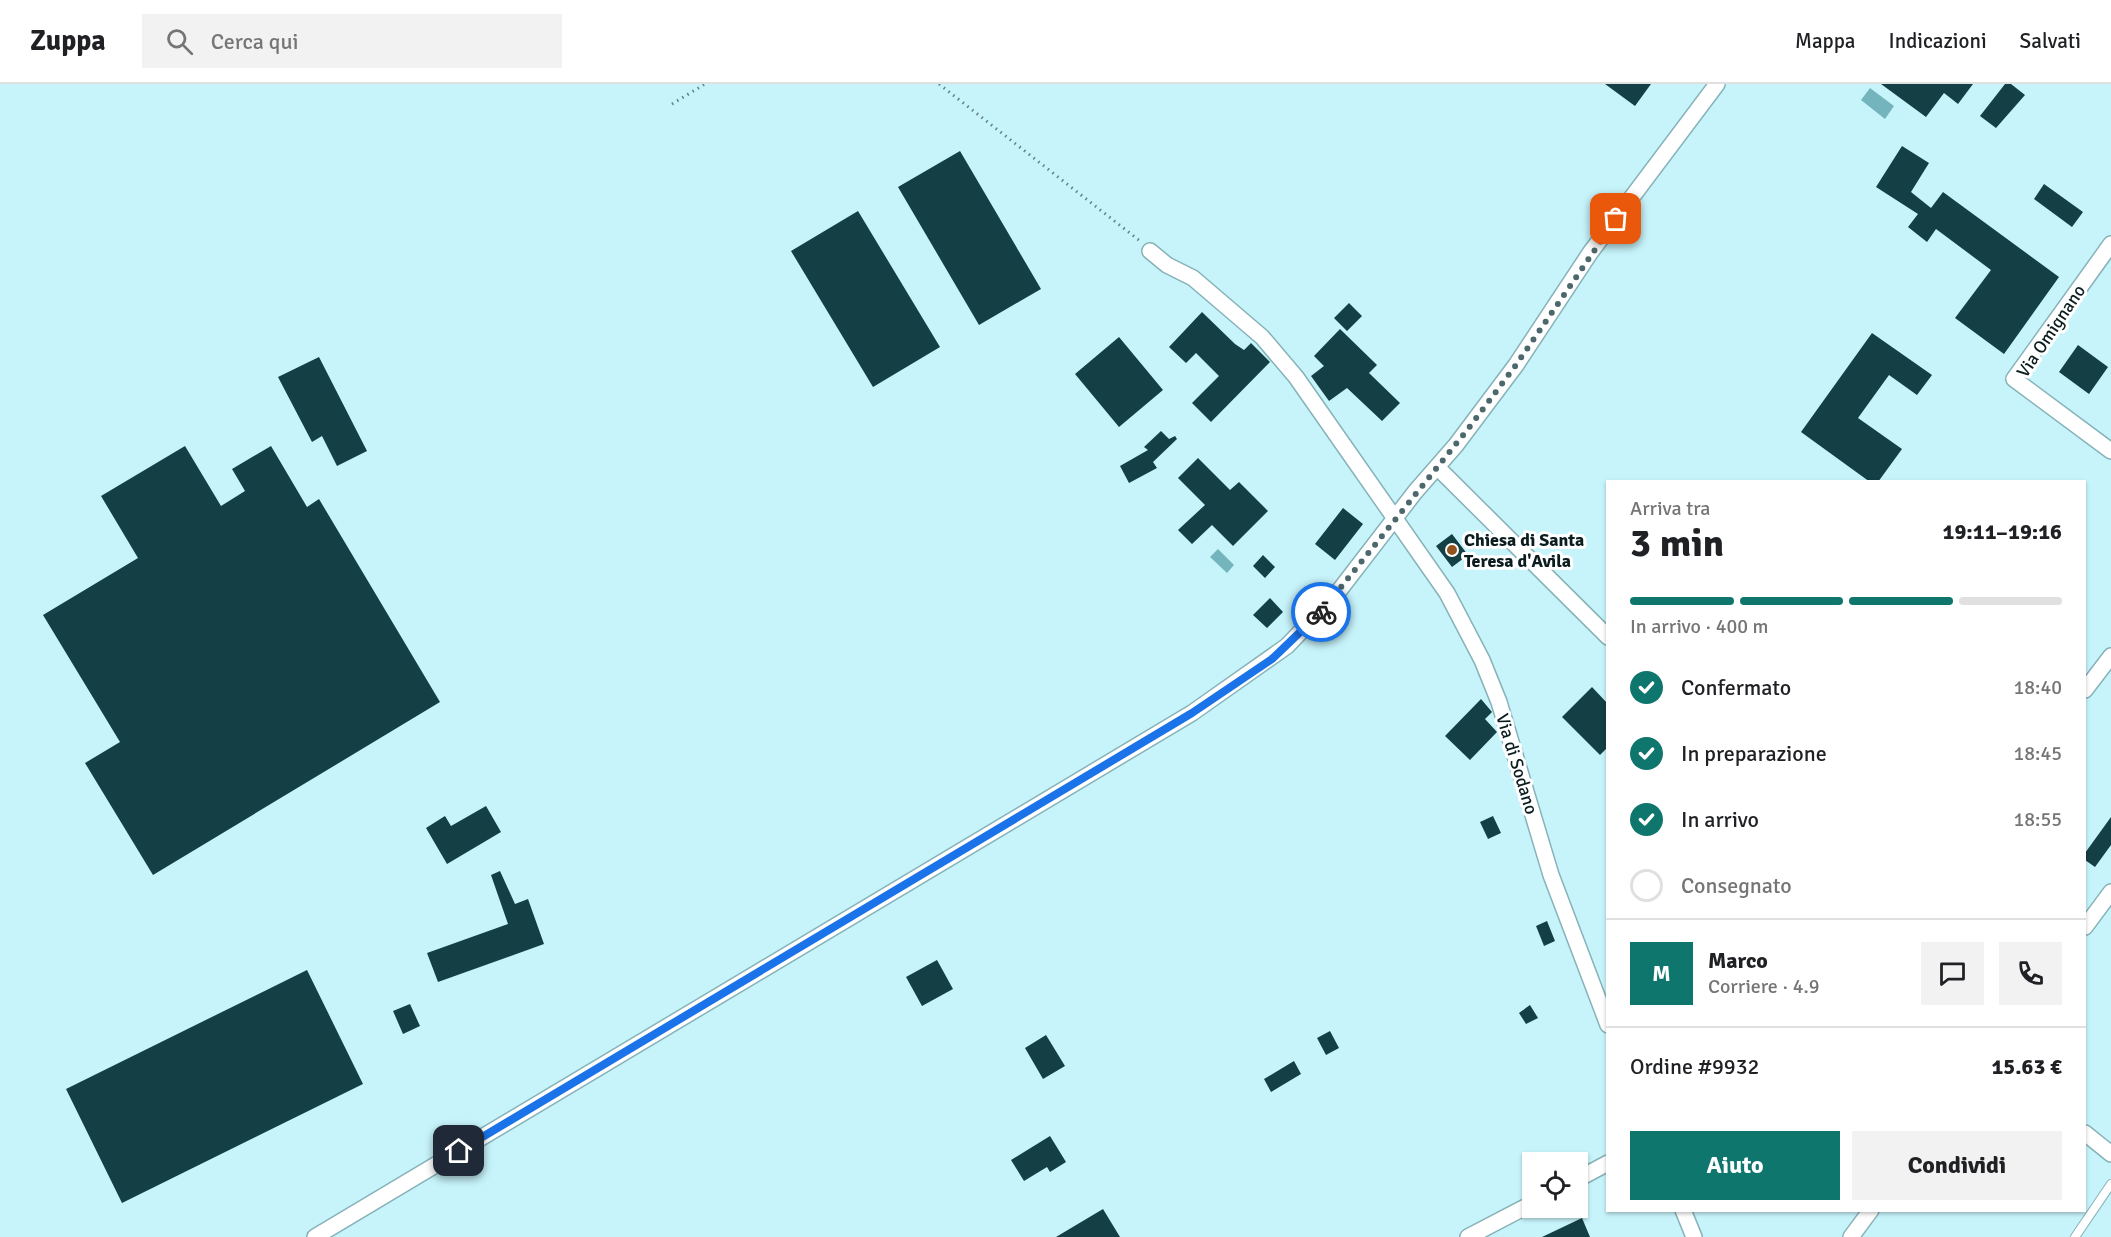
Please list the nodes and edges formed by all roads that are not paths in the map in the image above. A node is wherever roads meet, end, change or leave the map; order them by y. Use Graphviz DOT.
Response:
graph roads {
  1 [pos="1717,84"];
  2 [pos="2111,244"];
  3 [pos="1150,250"];
  4 [pos="2111,451"];
  5 [pos="1437,467"];
  6 [pos="1396,518"];
  7 [pos="1606,635"];
  8 [pos="2111,656"];
  9 [pos="2086,689"];
  10 [pos="2111,892"];
  11 [pos="2086,926"];
  12 [pos="1606,1019"];
  13 [pos="2086,1134"];
  14 [pos="2111,1154"];
  15 [pos="1606,1164"];
  16 [pos="1588,1174"];
  17 [pos="2111,1184"];
  18 [pos="1522,1209"];
  19 [pos="1684,1212"];
  20 [pos="1870,1212"];
  21 [pos="315,1237"];
  22 [pos="1468,1237"];
  23 [pos="1694,1237"];
  24 [pos="1851,1237"];
  25 [pos="2075,1237"];
  1 -- 5 [label="street"];
  2 -- 4 [label="street, Via Omignano"];
  3 -- 6 [label="street, Via di Sodano"];
  5 -- 6 [label="street"];
  5 -- 7 [label="street"];
  6 -- 12 [label="street, Via di Sodano"];
  6 -- 21 [label="street"];
  8 -- 9 [label="street"];
  10 -- 11 [label="street"];
  13 -- 14 [label="street"];
  15 -- 16 [label="street"];
  17 -- 25 [label="lane"];
  18 -- 22 [label="street"];
  19 -- 23 [label="street"];
  20 -- 24 [label="street"];
}
